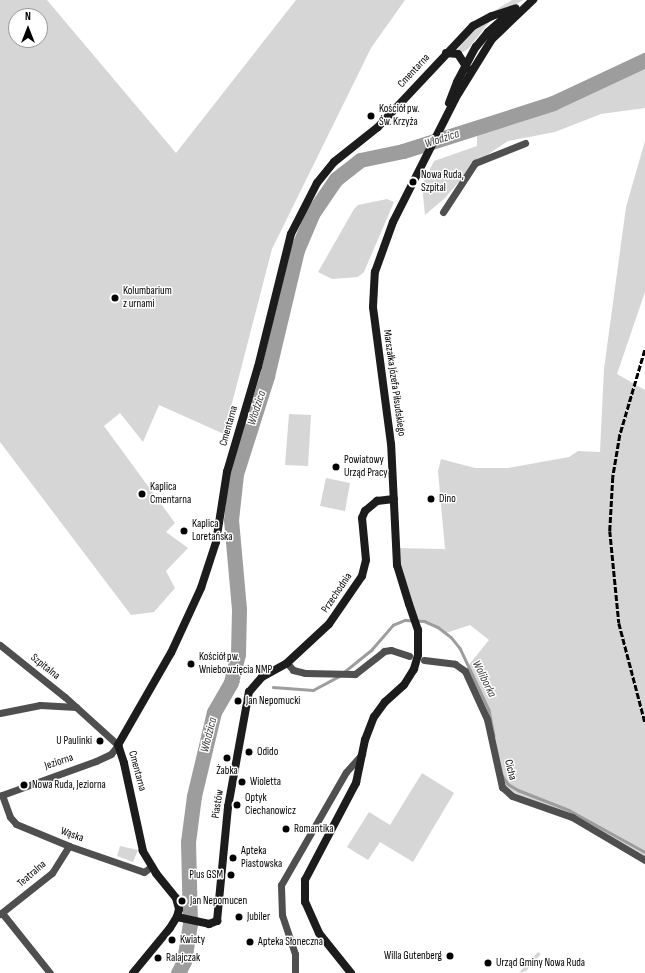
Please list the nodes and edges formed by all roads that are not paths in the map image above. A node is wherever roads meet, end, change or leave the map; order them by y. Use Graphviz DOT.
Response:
graph roads {
  1 [pos="532,0"];
  2 [pos="516,8"];
  3 [pos="446,53"];
  4 [pos="466,65"];
  5 [pos="455,99"];
  6 [pos="445,117"];
  7 [pos="526,143"];
  8 [pos="443,212"];
  9 [pos="394,499"];
  10 [pos="0,645"];
  11 [pos="290,661"];
  12 [pos="249,692"];
  13 [pos="76,707"];
  14 [pos="0,713"];
  15 [pos="118,745"];
  16 [pos="362,754"];
  17 [pos="2,794"];
  18 [pos="69,846"];
  19 [pos="645,860"];
  20 [pos="152,866"];
  21 [pos="1,914"];
  22 [pos="180,918"];
  23 [pos="50,973"];
  24 [pos="133,973"];
  25 [pos="295,973"];
  26 [pos="351,973"];
  1 -- 2 [label="street"];
  1 -- 5 [label="street"];
  2 -- 3 [label="street, Cmentarna"];
  2 -- 4 [label="street"];
  3 -- 4 [label="street"];
  3 -- 15 [label="street, Cmentarna"];
  4 -- 5 [label="street"];
  4 -- 6 [label="street"];
  5 -- 6 [label="street"];
  6 -- 9 [label="street, Marszałka Józefa Piłsudskiego"];
  7 -- 8 [label="street"];
  9 -- 11 [label="street, Przechodnia"];
  9 -- 16 [label="street, Marszałka Józefa Piłsudskiego, bridge"];
  10 -- 13 [label="street, Szpitalna"];
  11 -- 12 [label="street, Przechodnia"];
  11 -- 19 [label="street, Cicha"];
  12 -- 22 [label="street, Piastów"];
  13 -- 14 [label="street"];
  13 -- 15 [label="street, Szpitalna"];
  15 -- 17 [label="street, Jeziorna"];
  15 -- 20 [label="street, Cmentarna"];
  16 -- 25 [label="street"];
  16 -- 26 [label="street"];
  17 -- 18 [label="street, Wąska"];
  18 -- 20 [label="street, Wąska"];
  18 -- 21 [label="street, Teatralna"];
  20 -- 22 [label="street, Cmentarna"];
  21 -- 23 [label="street, Teatralna"];
  22 -- 24 [label="street"];
}
